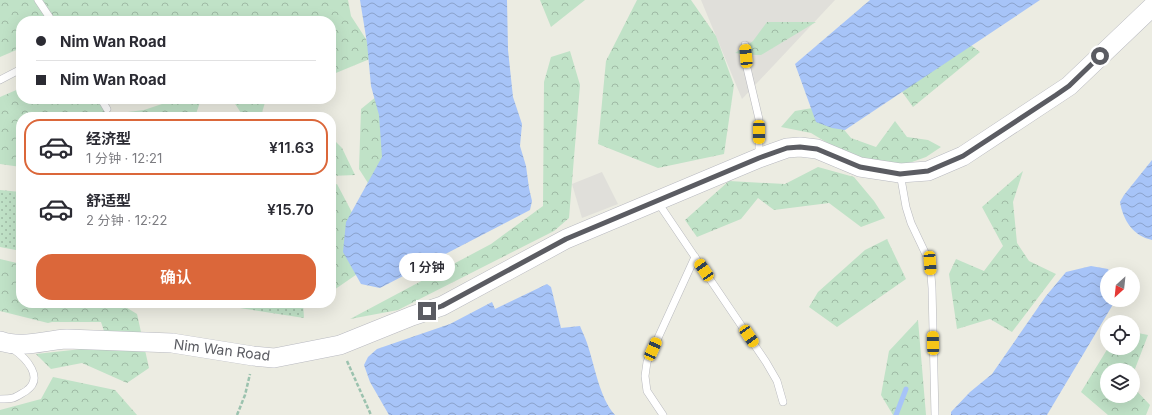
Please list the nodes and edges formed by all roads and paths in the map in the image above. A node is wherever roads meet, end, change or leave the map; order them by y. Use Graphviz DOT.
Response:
graph roads {
  1 [pos="38,0"];
  2 [pos="1152,7"];
  3 [pos="49,16"];
  4 [pos="745,45"];
  5 [pos="16,72"];
  6 [pos="0,80"];
  7 [pos="104,104"];
  8 [pos="107,109"];
  9 [pos="759,158"];
  10 [pos="900,174"];
  11 [pos="657,201"];
  12 [pos="695,256"];
  13 [pos="3,342"];
  14 [pos="340,345"];
  15 [pos="253,356"];
  16 [pos="0,400"];
  17 [pos="783,402"];
  18 [pos="237,415"];
  19 [pos="371,415"];
  20 [pos="663,415"];
  21 [pos="935,415"];
  1 -- 3 [label="lane"];
  2 -- 10 [label="street, Nim Wan Road"];
  4 -- 9 [label="lane"];
  5 -- 6 [label="lane"];
  7 -- 8 [label="lane"];
  9 -- 10 [label="street, Nim Wan Road"];
  9 -- 11 [label="street, Nim Wan Road"];
  10 -- 21 [label="lane"];
  11 -- 12 [label="lane"];
  11 -- 14 [label="street, Nim Wan Road"];
  12 -- 17 [label="lane"];
  12 -- 20 [label="lane"];
  13 -- 15 [label="street, Nim Wan Road"];
  13 -- 16 [label="lane"];
  14 -- 15 [label="street, Nim Wan Road"];
  14 -- 19 [label="path"];
  15 -- 18 [label="path"];
}
